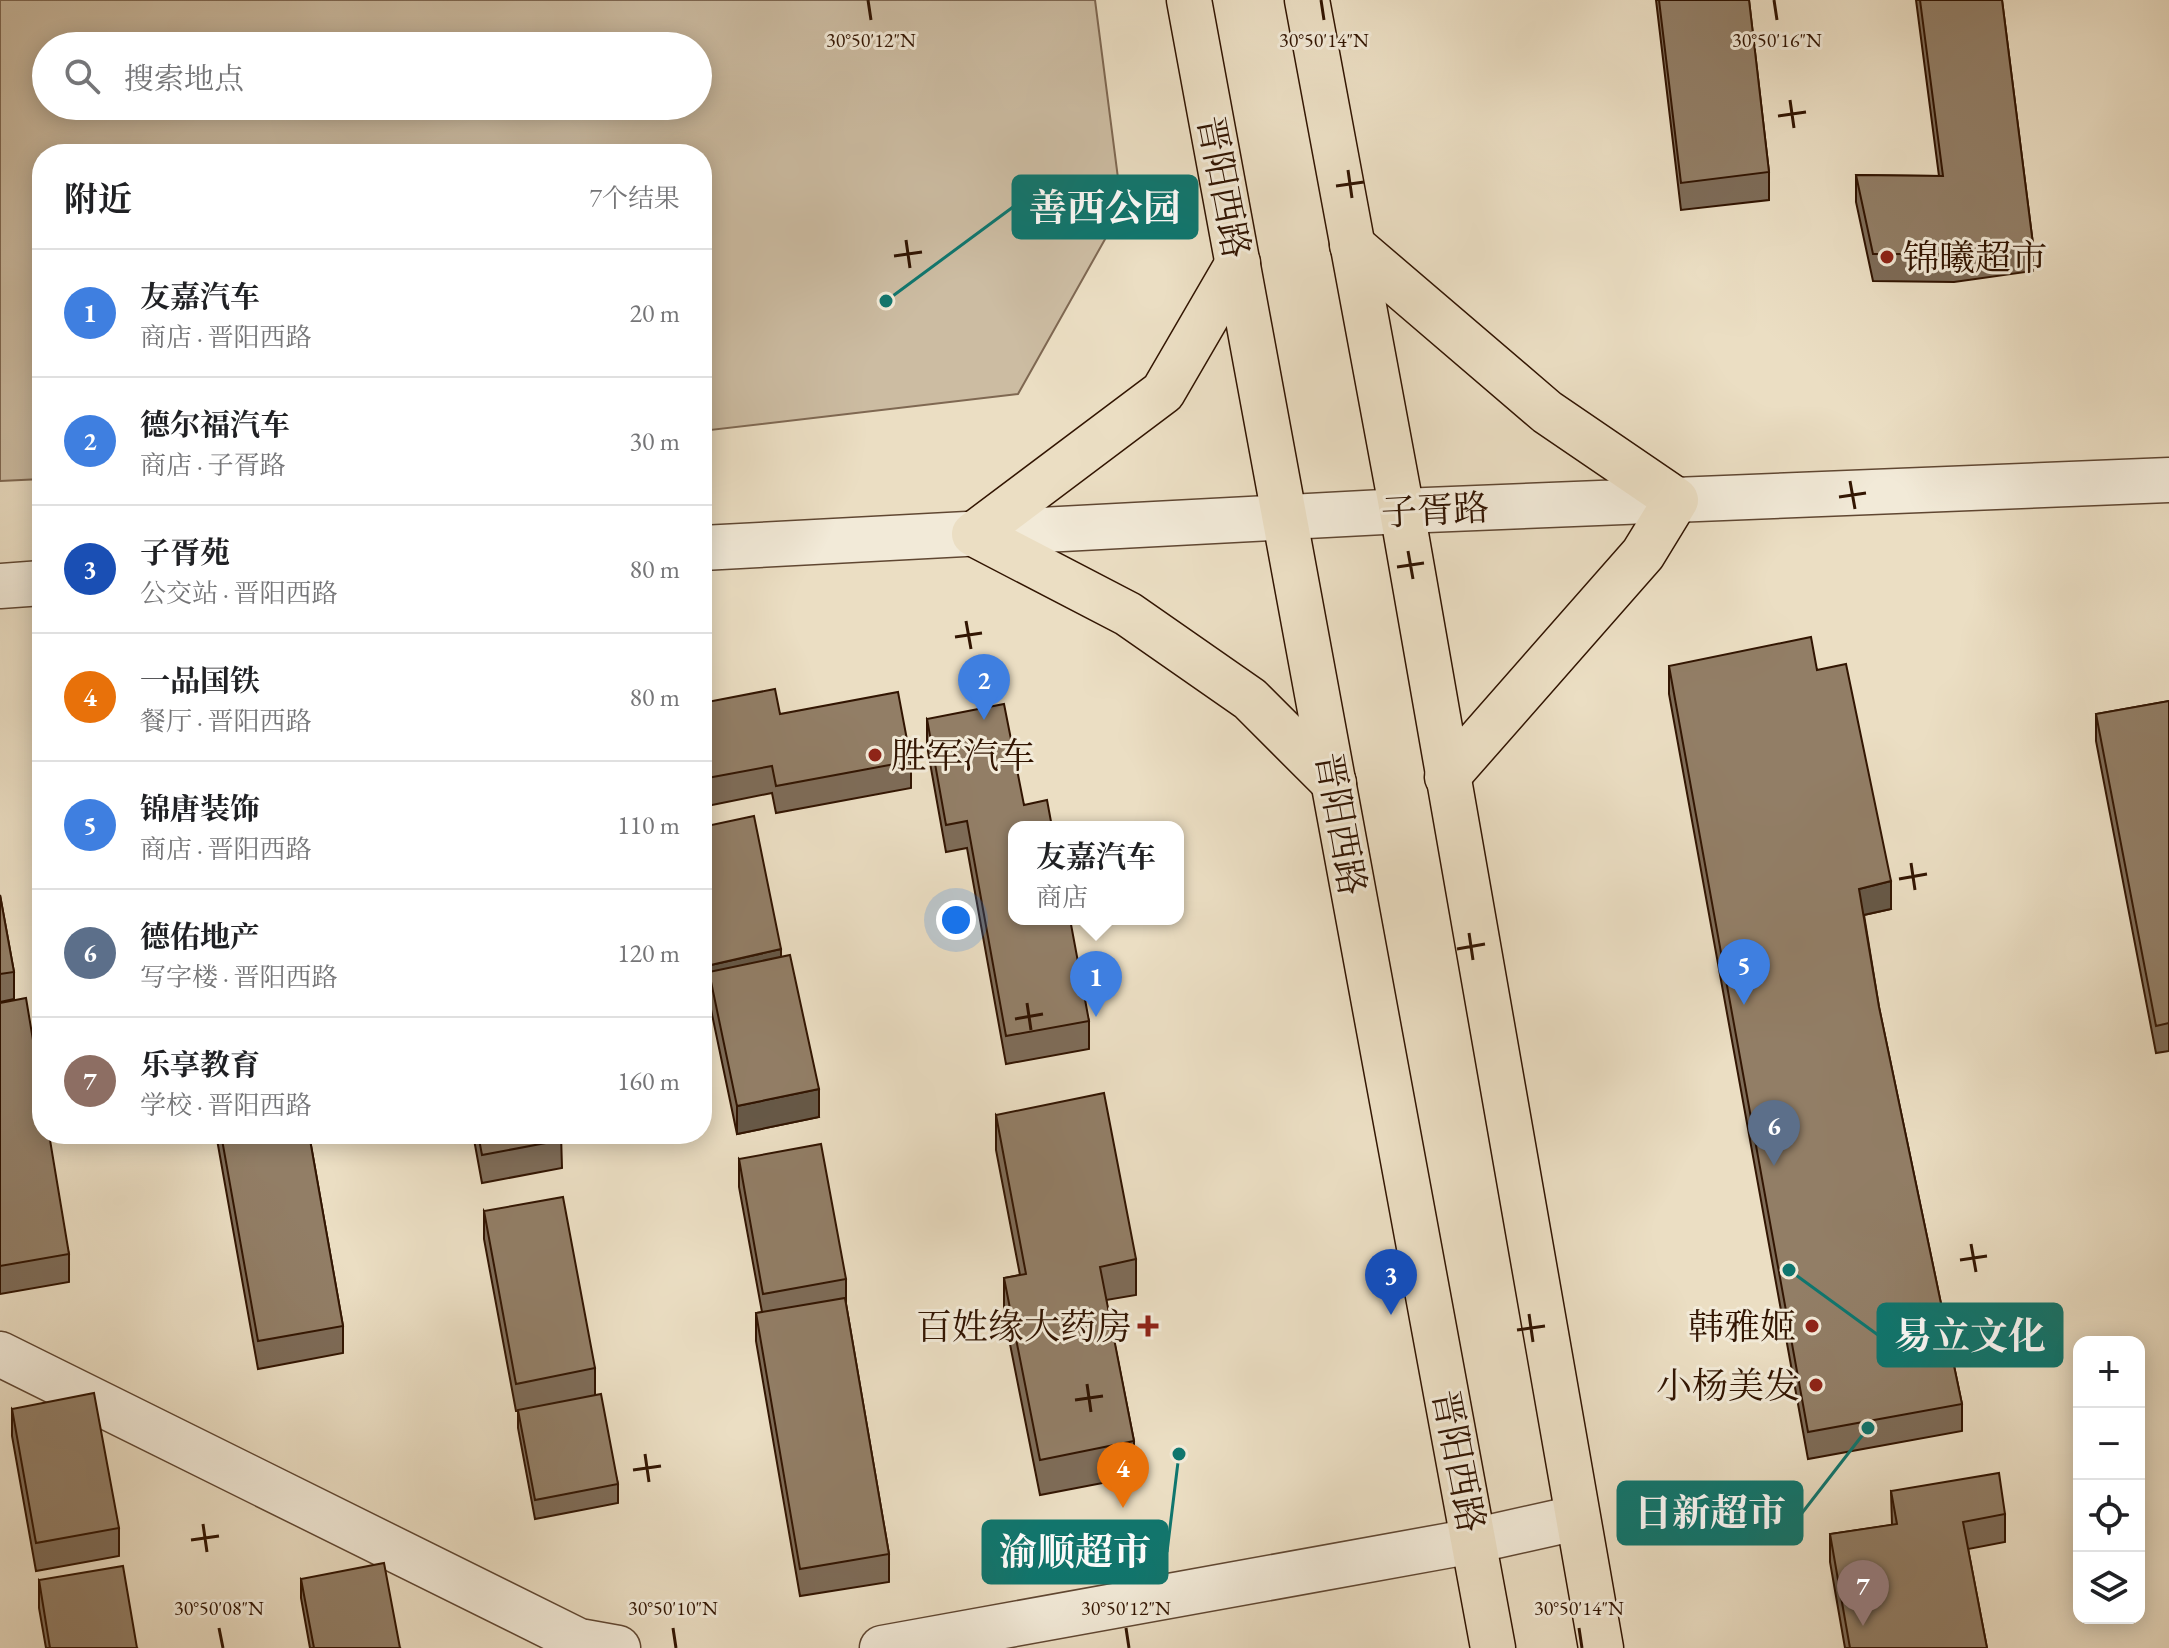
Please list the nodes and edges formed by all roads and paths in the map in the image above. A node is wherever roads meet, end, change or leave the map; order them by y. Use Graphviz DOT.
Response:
graph roads {
  1 [pos="1189,0"];
  2 [pos="1307,0"];
  3 [pos="1352,245"];
  4 [pos="1238,263"];
  5 [pos="2169,480"];
  6 [pos="1676,500"];
  7 [pos="1402,511"];
  8 [pos="1285,518"];
  9 [pos="974,534"];
  10 [pos="712,547"];
  11 [pos="32,584"];
  12 [pos="0,586"];
  13 [pos="1447,777"];
  14 [pos="1334,783"];
  15 [pos="0,1354"];
  16 [pos="1576,1518"];
  17 [pos="1473,1541"];
  18 [pos="618,1648"];
  19 [pos="882,1648"];
  20 [pos="1493,1648"];
  21 [pos="1601,1648"];
  1 -- 4 [label="main road, 晋阳西路"];
  2 -- 3 [label="main road"];
  3 -- 6 [label="main road"];
  3 -- 7 [label="main road"];
  4 -- 8 [label="main road, 晋阳西路"];
  4 -- 9 [label="main road"];
  5 -- 6 [label="street, 子胥路"];
  6 -- 7 [label="street, 子胥路"];
  6 -- 13 [label="main road"];
  7 -- 8 [label="street, 子胥路"];
  7 -- 13 [label="main road"];
  8 -- 9 [label="street, 子胥路"];
  8 -- 14 [label="main road, 晋阳西路"];
  9 -- 10 [label="street, 子胥路"];
  9 -- 14 [label="main road"];
  11 -- 12 [label="street"];
  13 -- 16 [label="main road"];
  14 -- 17 [label="main road, 晋阳西路"];
  15 -- 18 [label="street"];
  16 -- 17 [label="street"];
  16 -- 21 [label="main road"];
  17 -- 19 [label="street"];
  17 -- 20 [label="main road, 晋阳西路"];
}
